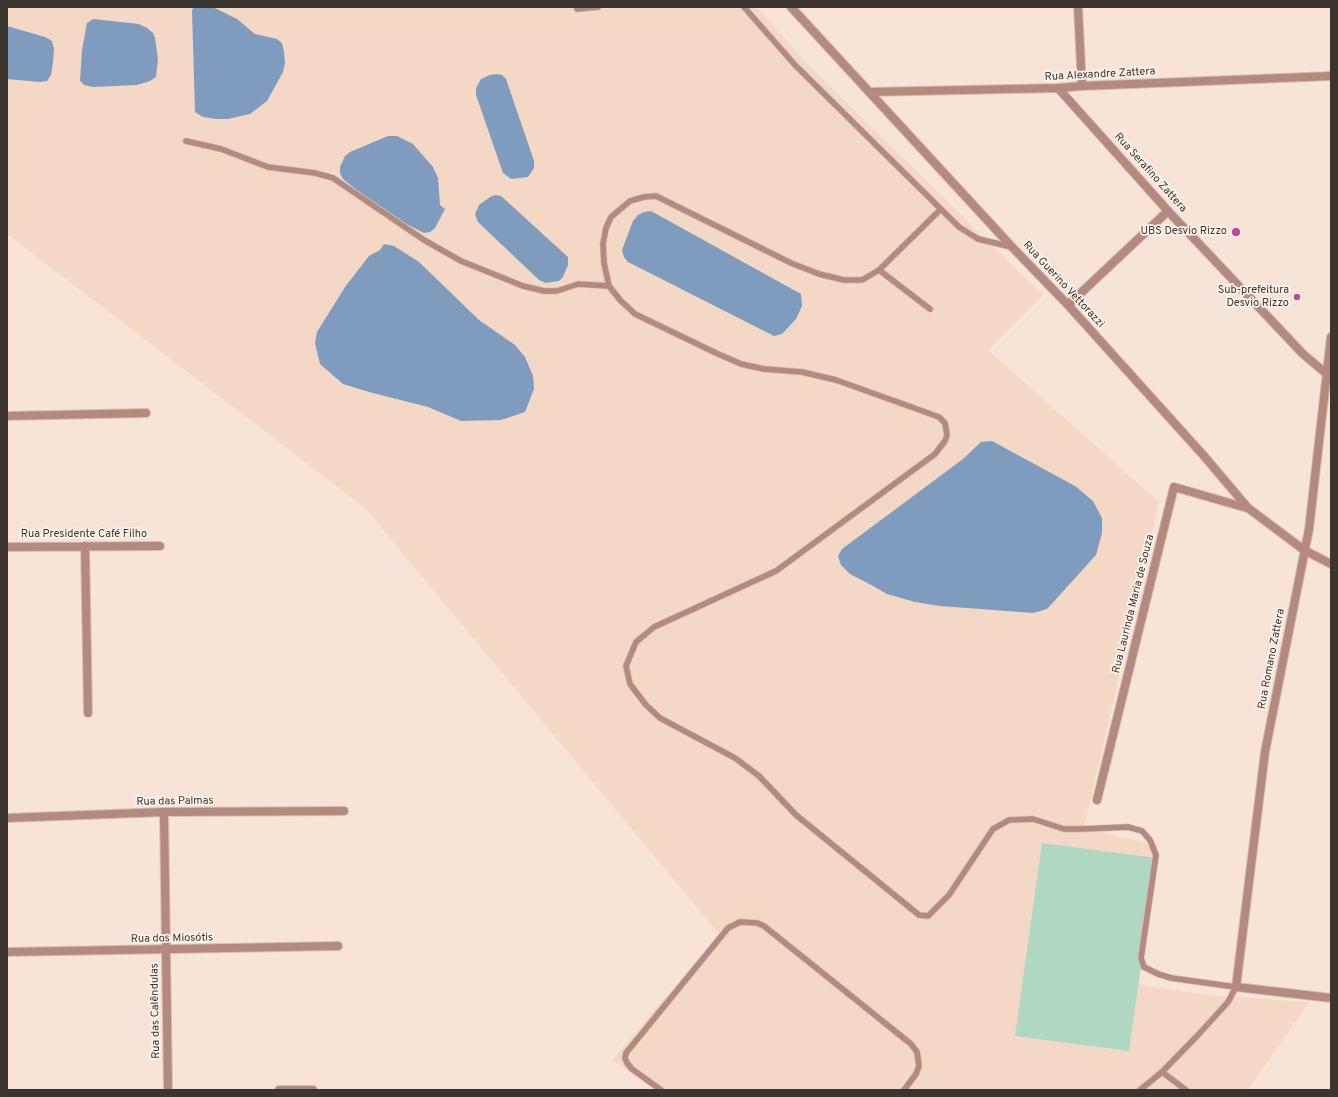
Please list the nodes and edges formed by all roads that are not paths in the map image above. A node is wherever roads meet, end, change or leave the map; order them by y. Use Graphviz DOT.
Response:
graph roads {
  1 [pos="598,7"];
  2 [pos="744,7"];
  3 [pos="790,7"];
  4 [pos="1078,7"];
  5 [pos="577,9"];
  6 [pos="1331,76"];
  7 [pos="1082,86"];
  8 [pos="1058,88"];
  9 [pos="869,92"];
  10 [pos="186,141"];
  11 [pos="940,210"];
  12 [pos="1168,211"];
  13 [pos="1012,247"];
  14 [pos="879,270"];
  15 [pos="609,286"];
  16 [pos="1068,305"];
  17 [pos="930,309"];
  18 [pos="1331,337"];
  19 [pos="1328,374"];
  20 [pos="146,413"];
  21 [pos="7,416"];
  22 [pos="1248,508"];
  23 [pos="85,546"];
  24 [pos="160,546"];
  25 [pos="7,547"];
  26 [pos="1304,550"];
  27 [pos="1331,564"];
  28 [pos="88,713"];
  29 [pos="1097,800"];
  30 [pos="344,811"];
  31 [pos="164,812"];
  32 [pos="7,818"];
  33 [pos="338,946"];
  34 [pos="166,950"];
  35 [pos="7,952"];
  36 [pos="1236,986"];
  37 [pos="1331,998"];
  38 [pos="1162,1072"];
  39 [pos="168,1090"];
  40 [pos="280,1090"];
  41 [pos="313,1090"];
  42 [pos="661,1090"];
  43 [pos="904,1090"];
  44 [pos="1140,1090"];
  45 [pos="1186,1090"];
  1 -- 5 [label="lane"];
  2 -- 11 [label="lane"];
  3 -- 9 [label="street, Rua Guerino Vettorazzi"];
  4 -- 7 [label="street"];
  6 -- 7 [label="street, Rua Alexandre Zattera"];
  7 -- 8 [label="street, Rua Alexandre Zattera"];
  8 -- 9 [label="street, Rua Alexandre Zattera"];
  8 -- 12 [label="street, Rua Serafino Zattera"];
  9 -- 13 [label="street, Rua Guerino Vettorazzi"];
  10 -- 15 [label="lane"];
  11 -- 13 [label="lane"];
  11 -- 14 [label="lane"];
  12 -- 16 [label="street"];
  12 -- 19 [label="street, Rua Serafino Zattera"];
  13 -- 16 [label="street, Rua Guerino Vettorazzi"];
  14 -- 15 [label="lane"];
  14 -- 17 [label="lane"];
  15 -- 36 [label="lane"];
  16 -- 22 [label="street, Rua Guerino Vettorazzi"];
  18 -- 19 [label="street, Rua Romano Zattera"];
  19 -- 26 [label="street, Rua Romano Zattera"];
  20 -- 21 [label="street"];
  22 -- 26 [label="street, Rua Guerino Vettorazzi"];
  22 -- 29 [label="street, Rua Laurinda Maria de Souza"];
  23 -- 24 [label="street, Rua Presidente Café Filho"];
  23 -- 25 [label="street, Rua Presidente Café Filho"];
  23 -- 28 [label="street"];
  26 -- 27 [label="street, Rua Guerino Vettorazzi"];
  26 -- 36 [label="street, Rua Romano Zattera"];
  30 -- 31 [label="street, Rua das Palmas"];
  31 -- 32 [label="street, Rua das Palmas"];
  31 -- 34 [label="street, Rua das Calêndulas"];
  33 -- 34 [label="street, Rua dos Miosótis"];
  34 -- 35 [label="street, Rua dos Miosótis"];
  34 -- 39 [label="street, Rua das Calêndulas"];
  36 -- 37 [label="street"];
  36 -- 38 [label="lane"];
  38 -- 44 [label="lane"];
  38 -- 45 [label="lane"];
  40 -- 41 [label="street"];
  42 -- 43 [label="lane"];
}
